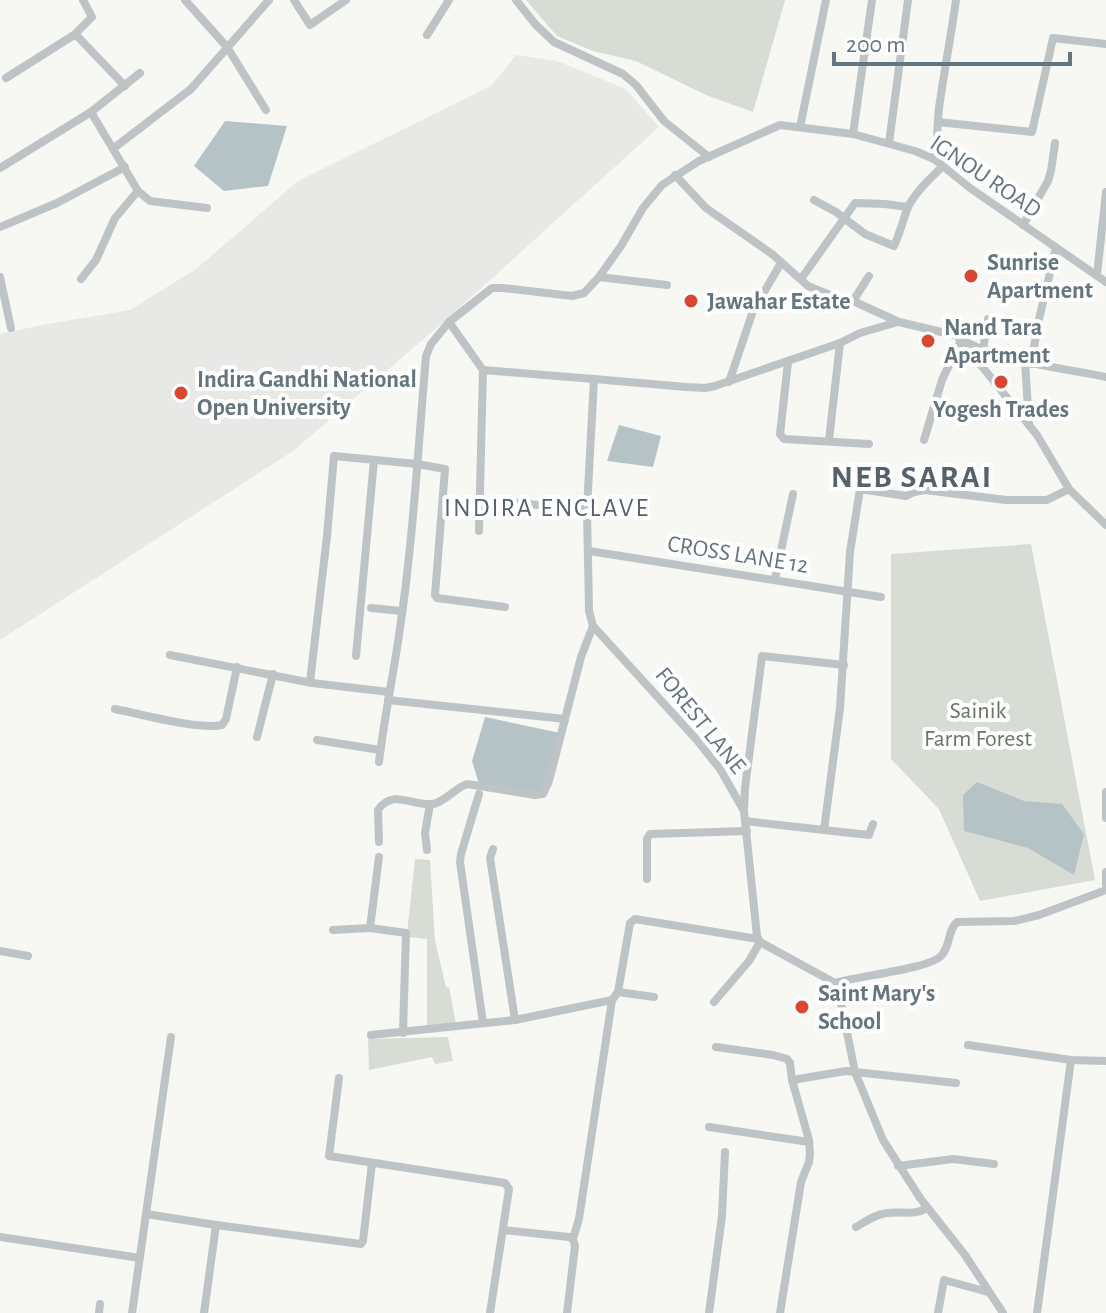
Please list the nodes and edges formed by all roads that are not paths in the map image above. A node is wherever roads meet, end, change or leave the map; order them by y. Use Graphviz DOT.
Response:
graph roads {
  1 [pos="83,0"];
  2 [pos="185,0"];
  3 [pos="269,0"];
  4 [pos="294,0"];
  5 [pos="346,0"];
  6 [pos="449,0"];
  7 [pos="516,0"];
  8 [pos="826,0"];
  9 [pos="872,0"];
  10 [pos="908,0"];
  11 [pos="956,0"];
  12 [pos="74,35"];
  13 [pos="427,35"];
  14 [pos="1106,44"];
  15 [pos="227,47"];
  16 [pos="140,73"];
  17 [pos="6,78"];
  18 [pos="125,86"];
  19 [pos="266,110"];
  20 [pos="91,112"];
  21 [pos="938,122"];
  22 [pos="800,127"];
  23 [pos="1032,132"];
  24 [pos="853,134"];
  25 [pos="1043,136"];
  26 [pos="889,143"];
  27 [pos="1055,143"];
  28 [pos="114,148"];
  29 [pos="709,157"];
  30 [pos="934,159"];
  31 [pos="944,165"];
  32 [pos="125,167"];
  33 [pos="0,168"];
  34 [pos="675,175"];
  35 [pos="138,191"];
  36 [pos="1106,192"];
  37 [pos="814,200"];
  38 [pos="908,207"];
  39 [pos="207,208"];
  40 [pos="845,218"];
  41 [pos="1023,225"];
  42 [pos="0,227"];
  43 [pos="1056,248"];
  44 [pos="781,263"];
  45 [pos="1097,275"];
  46 [pos="869,276"];
  47 [pos="0,277"];
  48 [pos="599,277"];
  49 [pos="81,279"];
  50 [pos="801,279"];
  51 [pos="1106,282"];
  52 [pos="667,285"];
  53 [pos="853,301"];
  54 [pos="988,319"];
  55 [pos="449,322"];
  56 [pos="899,322"];
  57 [pos="11,328"];
  58 [pos="961,340"];
  59 [pos="840,343"];
  60 [pos="983,350"];
  61 [pos="788,362"];
  62 [pos="1028,362"];
  63 [pos="483,370"];
  64 [pos="1106,377"];
  65 [pos="594,379"];
  66 [pos="729,382"];
  67 [pos="1029,426"];
  68 [pos="829,440"];
  69 [pos="924,440"];
  70 [pos="869,444"];
  71 [pos="374,460"];
  72 [pos="417,464"];
  73 [pos="1069,489"];
  74 [pos="793,494"];
  75 [pos="515,503"];
  76 [pos="587,509"];
  77 [pos="1106,525"];
  78 [pos="479,531"];
  79 [pos="589,551"];
  80 [pos="775,579"];
  81 [pos="848,592"];
  82 [pos="881,597"];
  83 [pos="505,607"];
  84 [pos="371,608"];
  85 [pos="401,611"];
  86 [pos="593,626"];
  87 [pos="170,655"];
  88 [pos="356,656"];
  89 [pos="844,665"];
  90 [pos="237,667"];
  91 [pos="273,674"];
  92 [pos="310,682"];
  93 [pos="388,696"];
  94 [pos="115,709"];
  95 [pos="565,719"];
  96 [pos="257,737"];
  97 [pos="317,740"];
  98 [pos="380,750"];
  99 [pos="379,762"];
  100 [pos="1106,792"];
  101 [pos="479,794"];
  102 [pos="430,804"];
  103 [pos="1106,818"];
  104 [pos="745,821"];
  105 [pos="873,824"];
  106 [pos="824,830"];
  107 [pos="379,842"];
  108 [pos="493,849"];
  109 [pos="427,850"];
  110 [pos="379,857"];
  111 [pos="1106,872"];
  112 [pos="647,879"];
  113 [pos="1106,887"];
  114 [pos="370,928"];
  115 [pos="333,930"];
  116 [pos="759,941"];
  117 [pos="0,951"];
  118 [pos="28,956"];
  119 [pos="835,983"];
  120 [pos="615,996"];
  121 [pos="654,997"];
  122 [pos="714,1002"];
  123 [pos="515,1020"];
  124 [pos="483,1023"];
  125 [pos="403,1033"];
  126 [pos="371,1035"];
  127 [pos="171,1037"];
  128 [pos="968,1045"];
  129 [pos="716,1047"];
  130 [pos="1071,1060"];
  131 [pos="1106,1061"];
  132 [pos="855,1072"];
  133 [pos="339,1078"];
  134 [pos="792,1080"];
  135 [pos="956,1083"];
  136 [pos="709,1127"];
  137 [pos="809,1142"];
  138 [pos="725,1152"];
  139 [pos="372,1163"];
  140 [pos="994,1164"];
  141 [pos="898,1166"];
  142 [pos="927,1208"];
  143 [pos="146,1214"];
  144 [pos="216,1225"];
  145 [pos="856,1227"];
  146 [pos="503,1230"];
  147 [pos="0,1237"];
  148 [pos="573,1239"];
  149 [pos="140,1258"];
  150 [pos="989,1292"];
  151 [pos="132,1313"];
  152 [pos="204,1313"];
  153 [pos="490,1313"];
  154 [pos="567,1313"];
  155 [pos="709,1313"];
  156 [pos="780,1313"];
  157 [pos="938,1313"];
  158 [pos="1003,1313"];
  159 [pos="1037,1313"];
  1 -- 12 [label="street"];
  2 -- 15 [label="street"];
  3 -- 15 [label="street"];
  4 -- 5 [label="street"];
  6 -- 13 [label="street"];
  7 -- 29 [label="street"];
  8 -- 22 [label="street"];
  9 -- 24 [label="street"];
  10 -- 26 [label="street"];
  11 -- 21 [label="street"];
  12 -- 17 [label="street"];
  12 -- 18 [label="street"];
  14 -- 23 [label="street"];
  15 -- 19 [label="street"];
  15 -- 28 [label="street"];
  16 -- 18 [label="street"];
  18 -- 20 [label="street"];
  20 -- 28 [label="street"];
  20 -- 33 [label="street"];
  21 -- 23 [label="street"];
  21 -- 30 [label="street"];
  22 -- 24 [label="street, IGNOU ROAD"];
  22 -- 29 [label="street, IGNOU ROAD"];
  23 -- 25 [label="street"];
  24 -- 26 [label="street, IGNOU ROAD"];
  26 -- 30 [label="street, IGNOU ROAD"];
  27 -- 41 [label="street"];
  28 -- 32 [label="street"];
  29 -- 34 [label="street, IGNOU ROAD"];
  30 -- 31 [label="street, IGNOU ROAD"];
  31 -- 38 [label="street"];
  31 -- 41 [label="street, IGNOU ROAD"];
  32 -- 35 [label="street"];
  32 -- 42 [label="street"];
  34 -- 44 [label="street"];
  34 -- 48 [label="street, IGNOU ROAD"];
  35 -- 39 [label="street"];
  35 -- 49 [label="street"];
  36 -- 45 [label="street"];
  37 -- 40 [label="street"];
  38 -- 40 [label="street"];
  38 -- 40 [label="street"];
  40 -- 50 [label="street"];
  41 -- 43 [label="street, IGNOU ROAD"];
  43 -- 45 [label="street, IGNOU ROAD"];
  43 -- 62 [label="street"];
  44 -- 50 [label="street"];
  44 -- 66 [label="street"];
  45 -- 51 [label="street, IGNOU ROAD"];
  46 -- 53 [label="street"];
  47 -- 57 [label="street"];
  48 -- 52 [label="street"];
  48 -- 55 [label="street"];
  50 -- 53 [label="street"];
  53 -- 56 [label="street"];
  54 -- 60 [label="street"];
  55 -- 63 [label="street"];
  55 -- 72 [label="street"];
  56 -- 58 [label="street"];
  56 -- 59 [label="street"];
  58 -- 60 [label="street"];
  58 -- 67 [label="street"];
  58 -- 69 [label="street"];
  59 -- 61 [label="street"];
  59 -- 68 [label="street"];
  60 -- 62 [label="street"];
  61 -- 66 [label="street"];
  61 -- 68 [label="street"];
  62 -- 64 [label="street"];
  62 -- 67 [label="street"];
  63 -- 65 [label="street"];
  63 -- 78 [label="street"];
  65 -- 66 [label="street"];
  65 -- 76 [label="street"];
  67 -- 73 [label="street"];
  68 -- 70 [label="street"];
  71 -- 72 [label="street"];
  71 -- 88 [label="street"];
  71 -- 92 [label="street"];
  72 -- 83 [label="street"];
  72 -- 85 [label="street"];
  73 -- 77 [label="street"];
  73 -- 81 [label="street"];
  74 -- 80 [label="street"];
  75 -- 76 [label="street"];
  76 -- 79 [label="street"];
  79 -- 80 [label="street, CROSS LANE 12"];
  79 -- 86 [label="street"];
  80 -- 81 [label="street, CROSS LANE 12"];
  81 -- 82 [label="street, CROSS LANE 12"];
  81 -- 89 [label="street"];
  84 -- 85 [label="street"];
  85 -- 93 [label="street"];
  86 -- 95 [label="street"];
  86 -- 104 [label="street, FOREST LANE"];
  87 -- 90 [label="street"];
  89 -- 104 [label="street"];
  89 -- 106 [label="street"];
  90 -- 91 [label="street"];
  90 -- 94 [label="street"];
  91 -- 92 [label="street"];
  91 -- 96 [label="street"];
  92 -- 93 [label="street"];
  93 -- 95 [label="street"];
  93 -- 98 [label="street"];
  95 -- 102 [label="street"];
  97 -- 98 [label="street"];
  98 -- 99 [label="street"];
  100 -- 103 [label="street"];
  101 -- 124 [label="street"];
  102 -- 107 [label="street"];
  102 -- 109 [label="street"];
  104 -- 106 [label="street"];
  104 -- 112 [label="street"];
  104 -- 116 [label="street, FOREST LANE"];
  105 -- 106 [label="street"];
  108 -- 123 [label="street"];
  110 -- 114 [label="street"];
  111 -- 113 [label="street"];
  113 -- 119 [label="street"];
  114 -- 115 [label="street"];
  114 -- 125 [label="street"];
  116 -- 119 [label="street"];
  116 -- 120 [label="street"];
  116 -- 122 [label="street"];
  117 -- 118 [label="street"];
  119 -- 132 [label="street"];
  120 -- 121 [label="street"];
  120 -- 123 [label="street"];
  120 -- 148 [label="street"];
  123 -- 124 [label="street"];
  124 -- 125 [label="street"];
  125 -- 126 [label="street"];
  127 -- 143 [label="street"];
  128 -- 130 [label="street"];
  129 -- 134 [label="street"];
  130 -- 131 [label="street"];
  130 -- 159 [label="street"];
  132 -- 134 [label="street"];
  132 -- 135 [label="street"];
  132 -- 141 [label="street"];
  133 -- 139 [label="street"];
  134 -- 137 [label="street"];
  136 -- 137 [label="street"];
  137 -- 156 [label="street"];
  138 -- 155 [label="street"];
  139 -- 144 [label="street"];
  139 -- 146 [label="street"];
  140 -- 141 [label="street"];
  141 -- 142 [label="street"];
  142 -- 145 [label="street"];
  142 -- 150 [label="street"];
  143 -- 144 [label="street"];
  143 -- 149 [label="street"];
  144 -- 152 [label="street"];
  146 -- 148 [label="street"];
  146 -- 153 [label="street"];
  147 -- 149 [label="street"];
  148 -- 154 [label="street"];
  149 -- 151 [label="street"];
  150 -- 157 [label="street"];
  150 -- 158 [label="street"];
}
